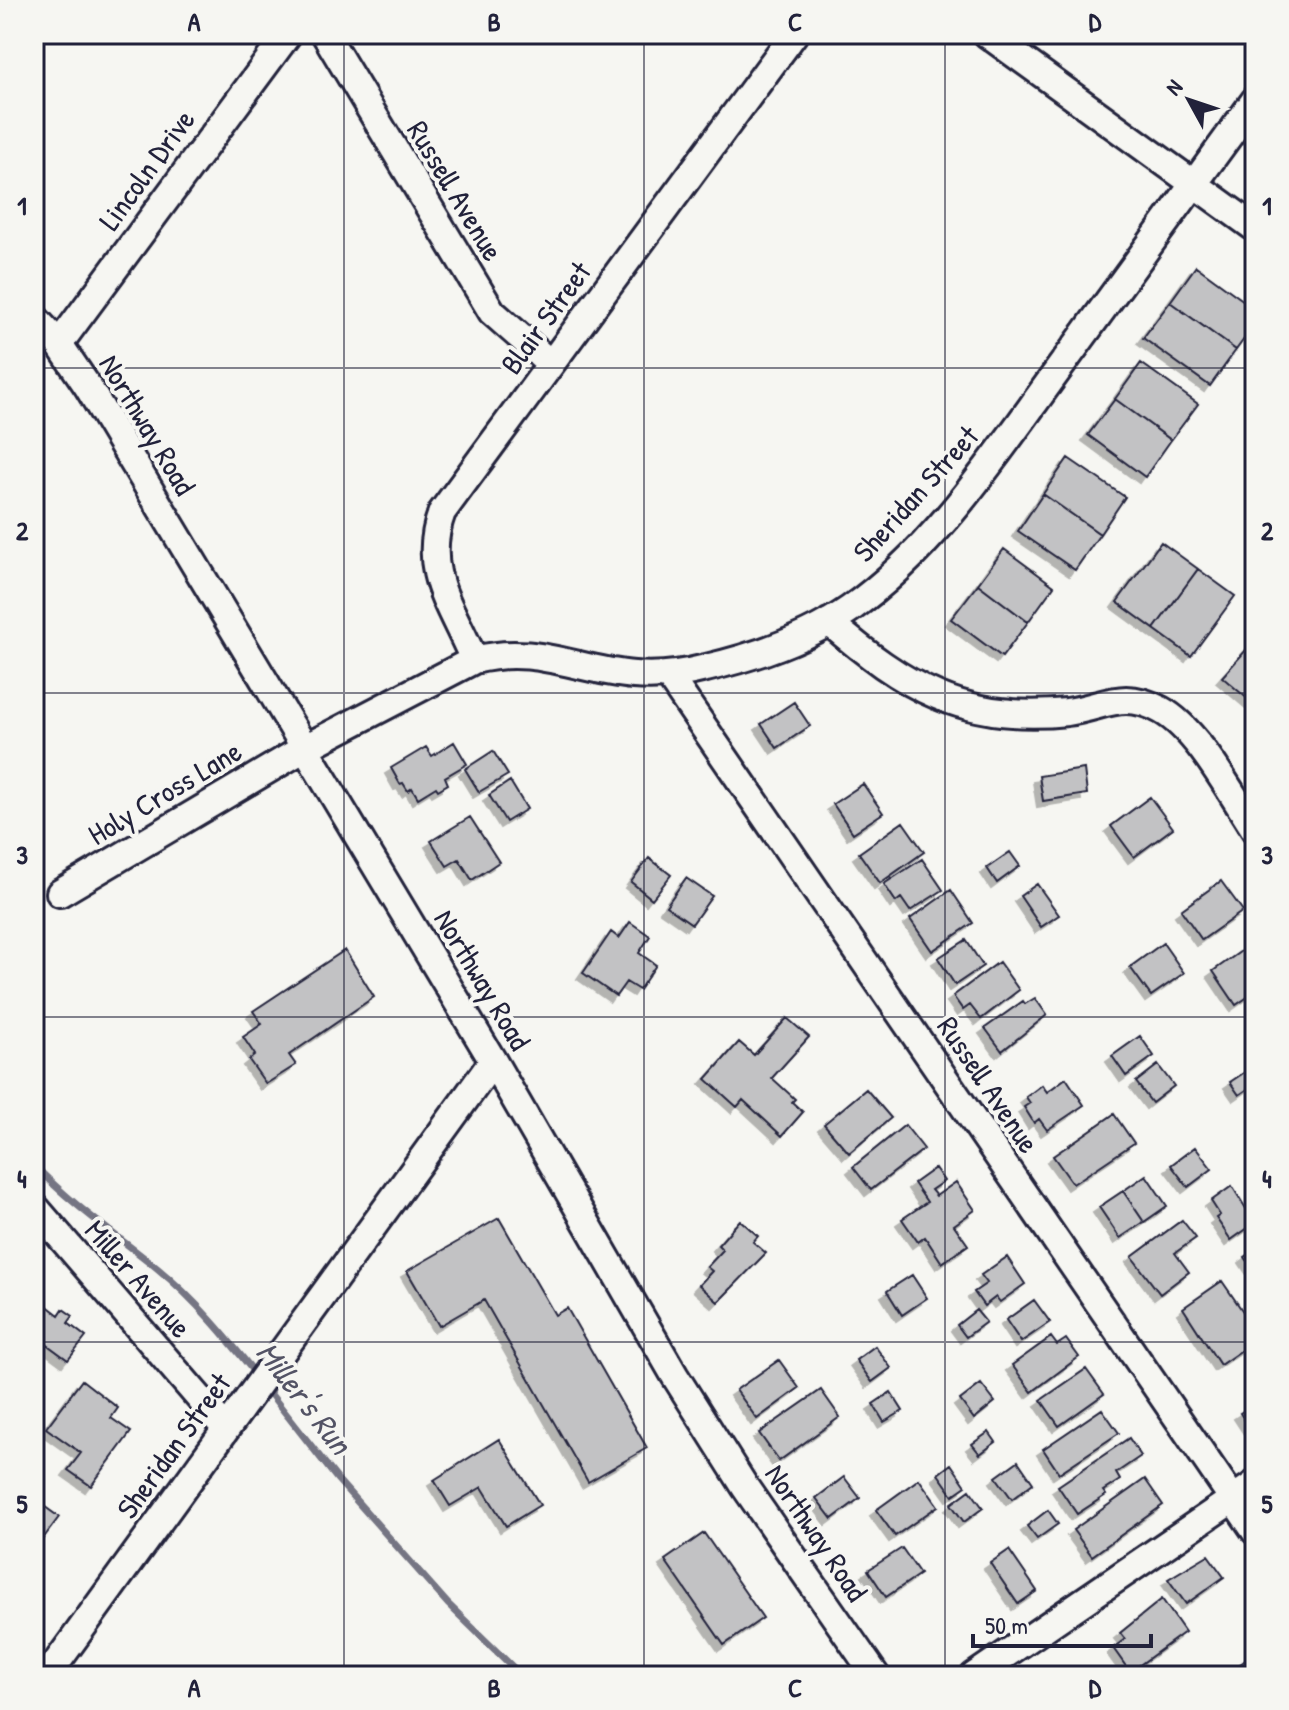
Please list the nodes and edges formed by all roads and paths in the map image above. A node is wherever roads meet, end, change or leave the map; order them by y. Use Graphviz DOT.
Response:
graph roads {
  1 [pos="288,34"];
  2 [pos="325,34"];
  3 [pos="794,34"];
  4 [pos="987,34"];
  5 [pos="1255,100"];
  6 [pos="1193,184"];
  7 [pos="1255,228"];
  8 [pos="34,317"];
  9 [pos="59,344"];
  10 [pos="551,364"];
  11 [pos="829,622"];
  12 [pos="474,660"];
  13 [pos="668,675"];
  14 [pos="303,749"];
  15 [pos="1255,830"];
  16 [pos="60,893"];
  17 [pos="493,1061"];
  18 [pos="34,1206"];
  19 [pos="226,1429"];
  20 [pos="1255,1484"];
  21 [pos="1233,1499"];
  22 [pos="1255,1531"];
  23 [pos="47,1676"];
  24 [pos="876,1676"];
  25 [pos="974,1676"];
  1 -- 9 [label="street, Lincoln Drive"];
  2 -- 10 [label="street, Russell Avenue"];
  3 -- 10 [label="street, Blair Street"];
  4 -- 6 [label="street"];
  5 -- 6 [label="street, Sheridan Street"];
  6 -- 7 [label="street"];
  6 -- 11 [label="street, Sheridan Street"];
  8 -- 9 [label="street, Northway Road"];
  9 -- 14 [label="street, Northway Road"];
  10 -- 12 [label="street, Blair Street"];
  11 -- 13 [label="street, Sheridan Street"];
  11 -- 15 [label="street"];
  12 -- 13 [label="street, Sheridan Street"];
  12 -- 14 [label="street, Sheridan Street"];
  13 -- 21 [label="street, Russell Avenue"];
  14 -- 16 [label="street, Holy Cross Lane"];
  14 -- 17 [label="street, Northway Road"];
  17 -- 19 [label="street, Sheridan Street"];
  17 -- 24 [label="street, Northway Road"];
  18 -- 19 [label="street, Miller Avenue"];
  19 -- 23 [label="street, Sheridan Street"];
  20 -- 21 [label="street"];
  21 -- 22 [label="street, Russell Avenue"];
  21 -- 25 [label="street"];
}
